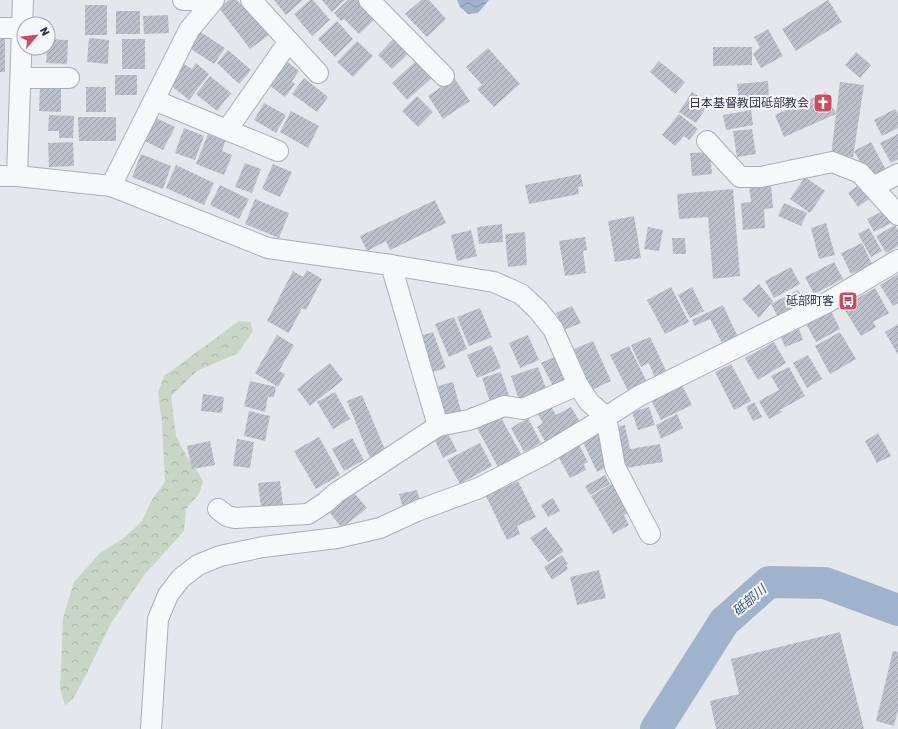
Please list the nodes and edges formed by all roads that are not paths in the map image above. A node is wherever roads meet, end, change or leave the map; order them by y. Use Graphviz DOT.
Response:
graph roads {
  1 [pos="24,0"];
  2 [pos="184,0"];
  3 [pos="213,0"];
  4 [pos="251,0"];
  5 [pos="369,0"];
  6 [pos="23,16"];
  7 [pos="0,28"];
  8 [pos="16,28"];
  9 [pos="289,41"];
  10 [pos="21,56"];
  11 [pos="318,73"];
  12 [pos="444,76"];
  13 [pos="21,78"];
  14 [pos="69,78"];
  15 [pos="154,100"];
  16 [pos="227,130"];
  17 [pos="707,141"];
  18 [pos="278,151"];
  19 [pos="898,174"];
  20 [pos="9,176"];
  21 [pos="111,186"];
  22 [pos="873,187"];
  23 [pos="898,215"];
  24 [pos="898,260"];
  25 [pos="391,265"];
  26 [pos="578,385"];
  27 [pos="606,417"];
  28 [pos="438,426"];
  29 [pos="218,509"];
  30 [pos="650,534"];
  31 [pos="151,729"];
  1 -- 6 [label="street"];
  2 -- 3 [label="street"];
  3 -- 15 [label="street"];
  4 -- 9 [label="street"];
  5 -- 12 [label="street"];
  7 -- 8 [label="street"];
  9 -- 11 [label="street"];
  9 -- 16 [label="street"];
  10 -- 13 [label="street"];
  13 -- 14 [label="street"];
  13 -- 20 [label="street"];
  15 -- 16 [label="street"];
  15 -- 21 [label="street"];
  16 -- 18 [label="street"];
  17 -- 22 [label="street"];
  19 -- 22 [label="street"];
  20 -- 21 [label="street"];
  21 -- 25 [label="street"];
  22 -- 23 [label="street"];
  24 -- 27 [label="street"];
  25 -- 26 [label="street"];
  25 -- 28 [label="street"];
  26 -- 27 [label="street"];
  26 -- 28 [label="street"];
  27 -- 30 [label="street"];
  27 -- 31 [label="street"];
  28 -- 29 [label="street"];
}
